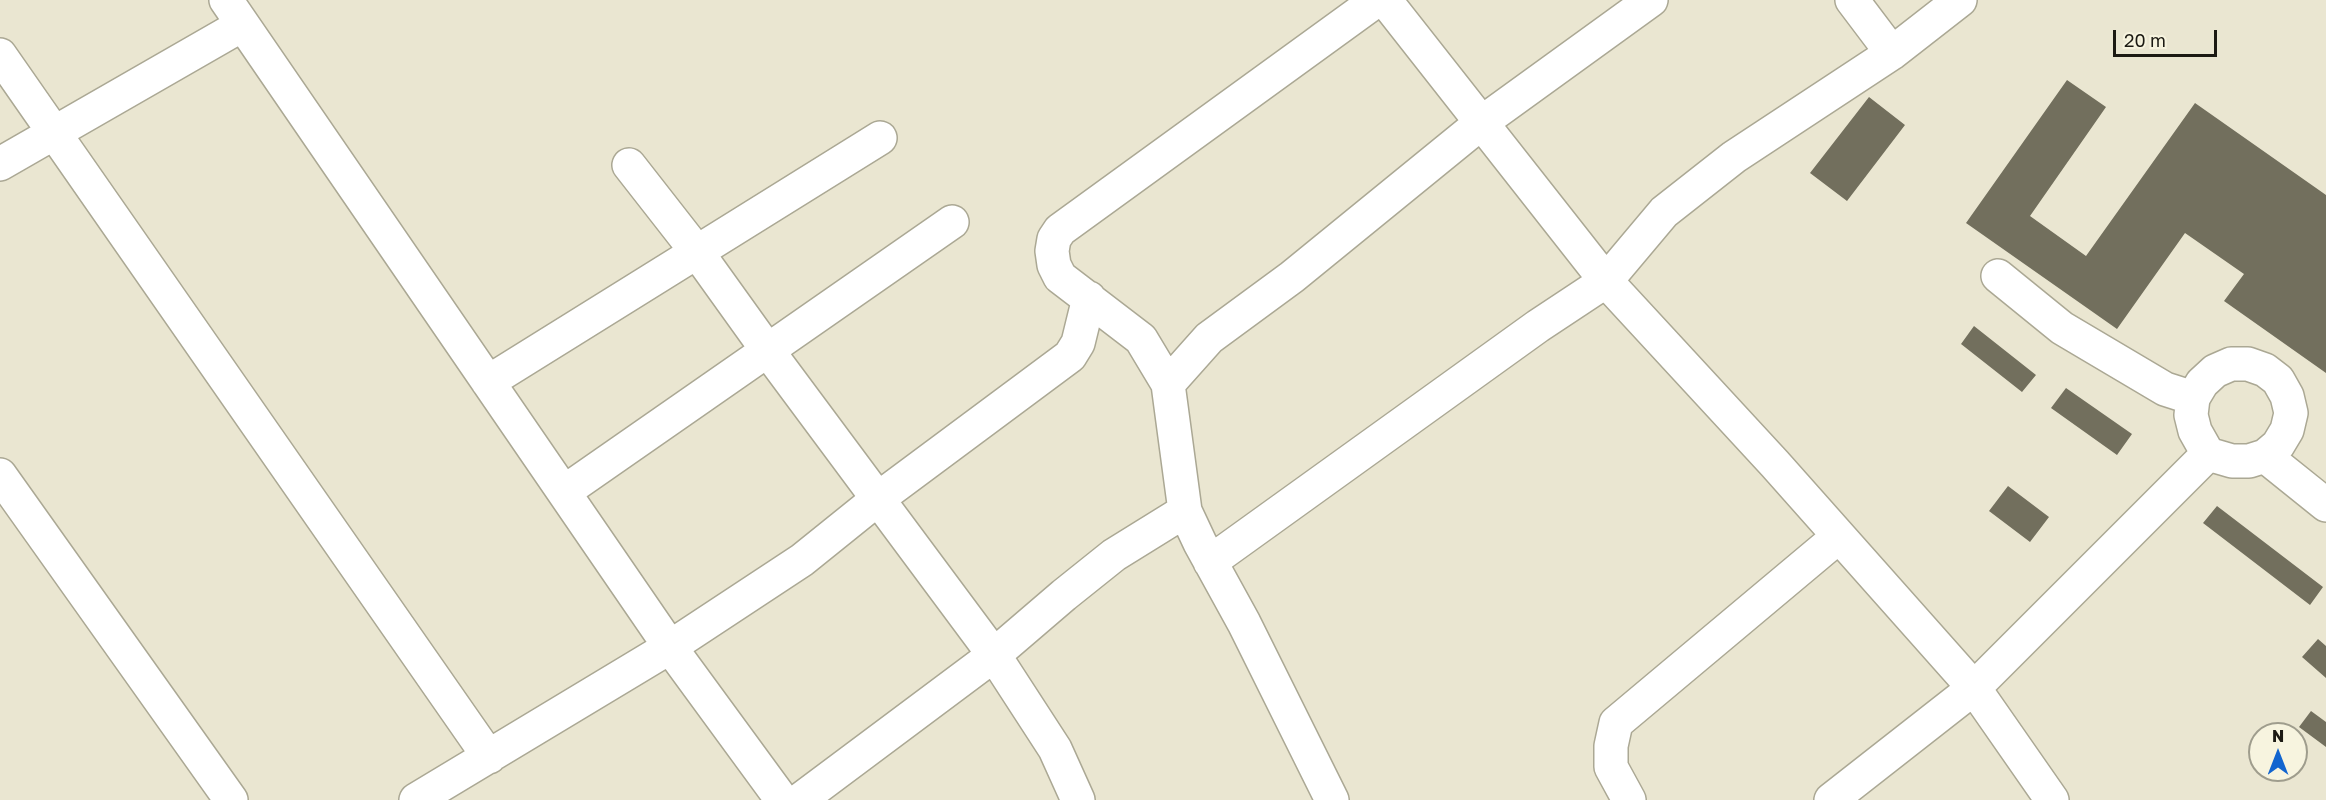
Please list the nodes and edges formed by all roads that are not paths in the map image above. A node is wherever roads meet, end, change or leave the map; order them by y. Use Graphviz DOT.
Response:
graph roads {
  1 [pos="1377,0"];
  2 [pos="1385,0"];
  3 [pos="1651,0"];
  4 [pos="1852,0"];
  5 [pos="1960,0"];
  6 [pos="234,12"];
  7 [pos="1892,53"];
  8 [pos="0,55"];
  9 [pos="1481,123"];
  10 [pos="53,132"];
  11 [pos="880,138"];
  12 [pos="0,164"];
  13 [pos="629,165"];
  14 [pos="952,222"];
  15 [pos="697,252"];
  16 [pos="1998,276"];
  17 [pos="1606,281"];
  18 [pos="1089,298"];
  19 [pos="768,351"];
  20 [pos="488,382"];
  21 [pos="1168,384"];
  22 [pos="2193,398"];
  23 [pos="2208,454"];
  24 [pos="2265,456"];
  25 [pos="0,476"];
  26 [pos="564,492"];
  27 [pos="879,498"];
  28 [pos="2326,506"];
  29 [pos="1185,511"];
  30 [pos="1838,537"];
  31 [pos="1210,562"];
  32 [pos="670,647"];
  33 [pos="994,655"];
  34 [pos="1974,688"];
  35 [pos="489,757"];
  36 [pos="231,800"];
  37 [pos="416,800"];
  38 [pos="782,800"];
  39 [pos="800,800"];
  40 [pos="1078,800"];
  41 [pos="1332,800"];
  42 [pos="1629,800"];
  43 [pos="1831,800"];
  44 [pos="2052,800"];
  1 -- 18 [label="street"];
  2 -- 9 [label="street"];
  3 -- 9 [label="street"];
  4 -- 7 [label="street"];
  5 -- 7 [label="street"];
  6 -- 10 [label="street"];
  6 -- 20 [label="street"];
  7 -- 17 [label="street"];
  8 -- 10 [label="street"];
  9 -- 17 [label="street"];
  9 -- 21 [label="street"];
  10 -- 12 [label="street"];
  10 -- 35 [label="street"];
  11 -- 15 [label="street"];
  13 -- 15 [label="street"];
  14 -- 19 [label="street"];
  15 -- 19 [label="street"];
  15 -- 20 [label="street"];
  16 -- 22 [label="street"];
  17 -- 30 [label="street"];
  17 -- 31 [label="street"];
  18 -- 21 [label="street"];
  18 -- 27 [label="street"];
  19 -- 26 [label="street"];
  19 -- 27 [label="street"];
  20 -- 26 [label="street"];
  21 -- 29 [label="street"];
  22 -- 23 [label="street"];
  22 -- 24 [label="street"];
  23 -- 24 [label="street"];
  23 -- 34 [label="street"];
  24 -- 28 [label="street"];
  25 -- 36 [label="street"];
  26 -- 32 [label="street"];
  27 -- 32 [label="street"];
  27 -- 33 [label="street"];
  29 -- 31 [label="street"];
  29 -- 33 [label="street"];
  30 -- 34 [label="street"];
  30 -- 42 [label="street"];
  31 -- 41 [label="street"];
  32 -- 35 [label="street"];
  32 -- 38 [label="street"];
  33 -- 39 [label="street"];
  33 -- 40 [label="street"];
  34 -- 43 [label="street"];
  34 -- 44 [label="street"];
  35 -- 37 [label="street"];
}
